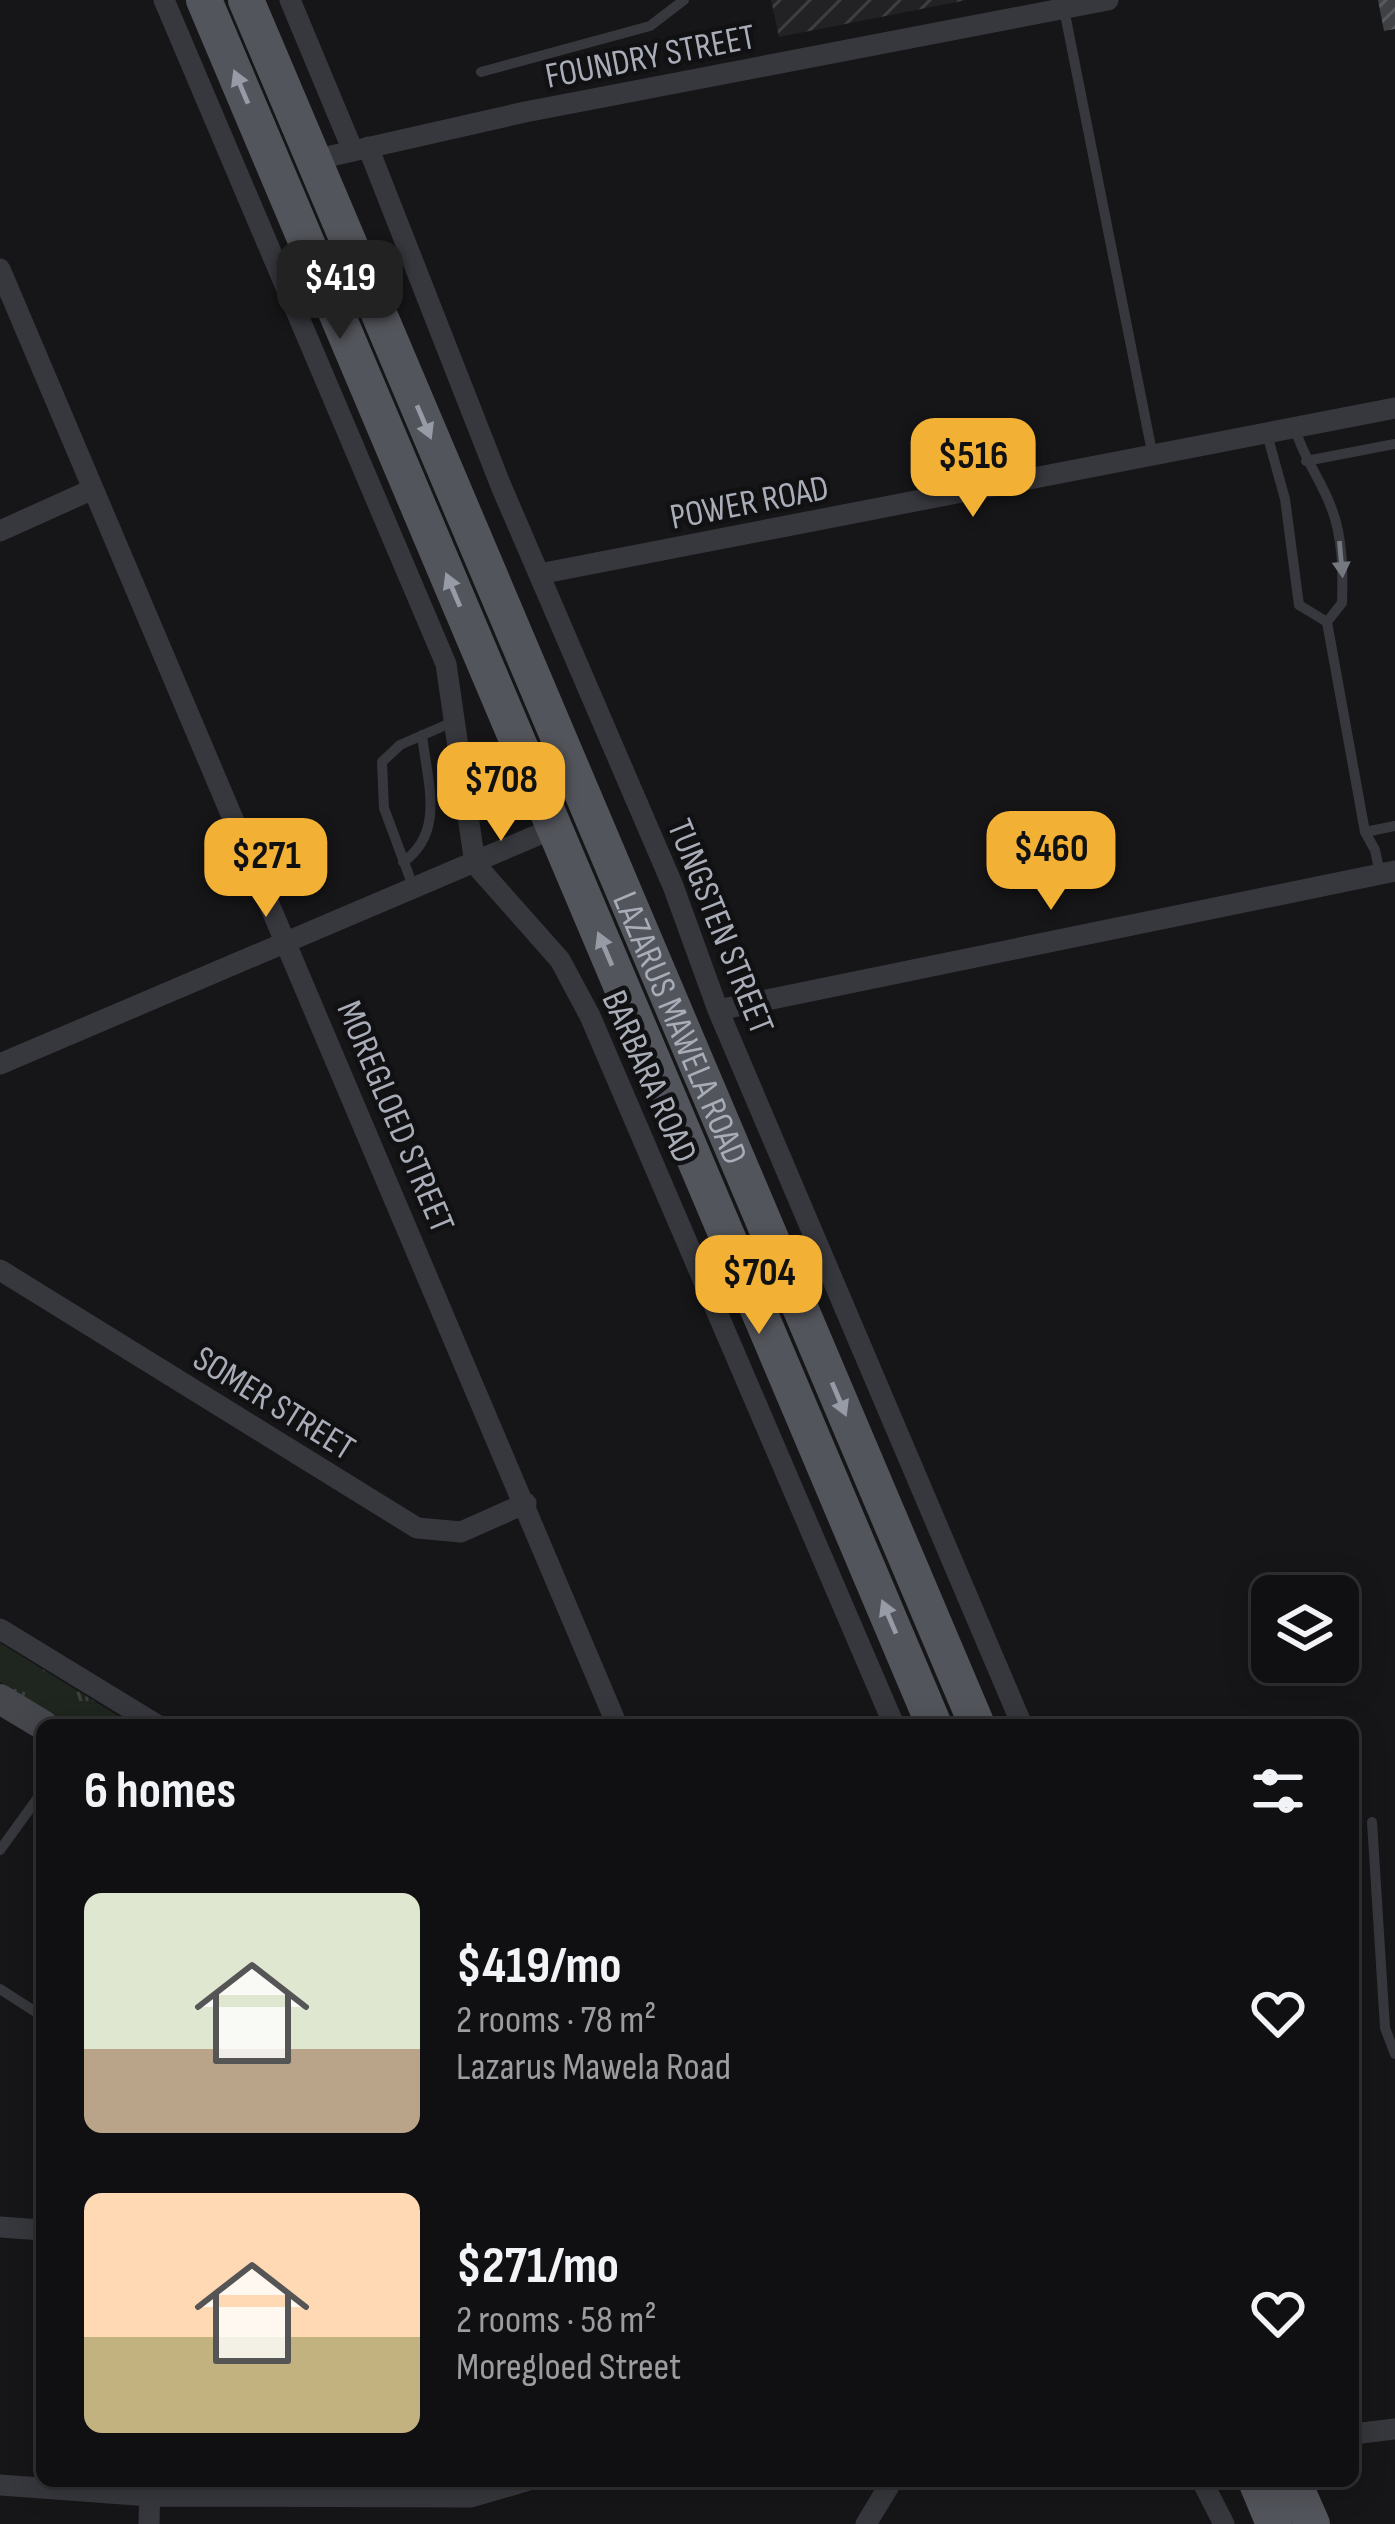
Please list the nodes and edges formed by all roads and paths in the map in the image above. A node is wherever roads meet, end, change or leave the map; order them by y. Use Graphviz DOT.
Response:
graph roads {
  1 [pos="164,0"];
  2 [pos="204,0"];
  3 [pos="246,0"];
  4 [pos="290,0"];
  5 [pos="685,0"];
  6 [pos="1108,0"];
  7 [pos="1064,9"];
  8 [pos="481,72"];
  9 [pos="360,149"];
  10 [pos="313,159"];
  11 [pos="278,174"];
  12 [pos="0,268"];
  13 [pos="1395,408"];
  14 [pos="1295,428"];
  15 [pos="1267,434"];
  16 [pos="1395,444"];
  17 [pos="1153,457"];
  18 [pos="1306,461"];
  19 [pos="93,489"];
  20 [pos="0,531"];
  21 [pos="539,574"];
  22 [pos="1328,622"];
  23 [pos="542,698"];
  24 [pos="456,720"];
  25 [pos="422,735"];
  26 [pos="1395,826"];
  27 [pos="554,828"];
  28 [pos="1364,832"];
  29 [pos="403,862"];
  30 [pos="475,864"];
  31 [pos="1387,872"];
  32 [pos="414,889"];
  33 [pos="287,942"];
  34 [pos="718,1010"];
  35 [pos="0,1064"];
  36 [pos="0,1270"];
  37 [pos="526,1503"];
  38 [pos="0,1629"];
  39 [pos="0,1699"];
  40 [pos="147,1719"];
  41 [pos="615,1719"];
  42 [pos="891,1719"];
  43 [pos="931,1719"];
  44 [pos="974,1719"];
  45 [pos="1019,1719"];
  46 [pos="36,1721"];
  47 [pos="36,1800"];
  48 [pos="1372,1822"];
  49 [pos="0,1850"];
  50 [pos="0,1989"];
  51 [pos="36,2012"];
  52 [pos="1395,2054"];
  53 [pos="0,2227"];
  54 [pos="36,2230"];
  55 [pos="1395,2429"];
  56 [pos="1359,2433"];
  57 [pos="0,2485"];
  58 [pos="36,2486"];
  59 [pos="100,2487"];
  60 [pos="505,2487"];
  61 [pos="888,2487"];
  62 [pos="1205,2487"];
  63 [pos="1259,2487"];
  64 [pos="1296,2487"];
  65 [pos="150,2488"];
  66 [pos="149,2524"];
  67 [pos="866,2524"];
  68 [pos="1224,2524"];
  69 [pos="1274,2524"];
  70 [pos="1312,2524"];
  1 -- 24 [label="street"];
  11 -- 2 [label="main road, LAZARUS MAWELA ROAD, one-way"];
  3 -- 10 [label="main road, LAZARUS MAWELA ROAD"];
  4 -- 9 [label="street, TUNGSTEN STREET"];
  5 -- 8 [label="lane"];
  6 -- 7 [label="street, FOUNDRY STREET"];
  7 -- 9 [label="street, FOUNDRY STREET"];
  7 -- 17 [label="lane"];
  9 -- 10 [label="street, FOUNDRY STREET"];
  9 -- 21 [label="street, TUNGSTEN STREET"];
  10 -- 11 [label="street, FOUNDRY STREET"];
  10 -- 23 [label="main road, LAZARUS MAWELA ROAD, one-way"];
  27 -- 11 [label="main road, LAZARUS MAWELA ROAD, one-way"];
  12 -- 19 [label="street, MOREGLOED STREET"];
  13 -- 14 [label="street, POWER ROAD"];
  14 -- 15 [label="street, POWER ROAD"];
  14 -- 18 [label="lane"];
  15 -- 17 [label="street, POWER ROAD"];
  15 -- 22 [label="lane"];
  16 -- 18 [label="lane"];
  17 -- 21 [label="street, POWER ROAD"];
  18 -- 22 [label="lane, one-way"];
  19 -- 20 [label="street"];
  19 -- 33 [label="street, MOREGLOED STREET"];
  21 -- 34 [label="street, TUNGSTEN STREET"];
  22 -- 28 [label="lane"];
  23 -- 27 [label="main road"];
  23 -- 44 [label="main road, LAZARUS MAWELA ROAD, one-way"];
  24 -- 25 [label="lane"];
  24 -- 30 [label="street"];
  25 -- 29 [label="lane"];
  25 -- 29 [label="lane"];
  26 -- 28 [label="lane"];
  27 -- 30 [label="street"];
  43 -- 27 [label="main road, LAZARUS MAWELA ROAD, one-way"];
  28 -- 31 [label="lane"];
  29 -- 32 [label="lane"];
  30 -- 32 [label="street"];
  30 -- 42 [label="street, BARBARA ROAD"];
  31 -- 34 [label="street"];
  32 -- 33 [label="street"];
  33 -- 35 [label="street"];
  33 -- 37 [label="street, MOREGLOED STREET"];
  34 -- 45 [label="street, TUNGSTEN STREET"];
  36 -- 37 [label="street, SOMER STREET"];
  37 -- 41 [label="street, MOREGLOED STREET"];
  38 -- 40 [label="street"];
  39 -- 46 [label="main road"];
  47 -- 49 [label="lane"];
  48 -- 52 [label="lane"];
  50 -- 51 [label="lane"];
  53 -- 54 [label="street"];
  55 -- 56 [label="street"];
  57 -- 58 [label="street"];
  59 -- 65 [label="street"];
  60 -- 65 [label="street"];
  61 -- 67 [label="street"];
  62 -- 68 [label="street"];
  63 -- 69 [label="main road"];
  64 -- 70 [label="main road"];
  65 -- 66 [label="street"];
}
